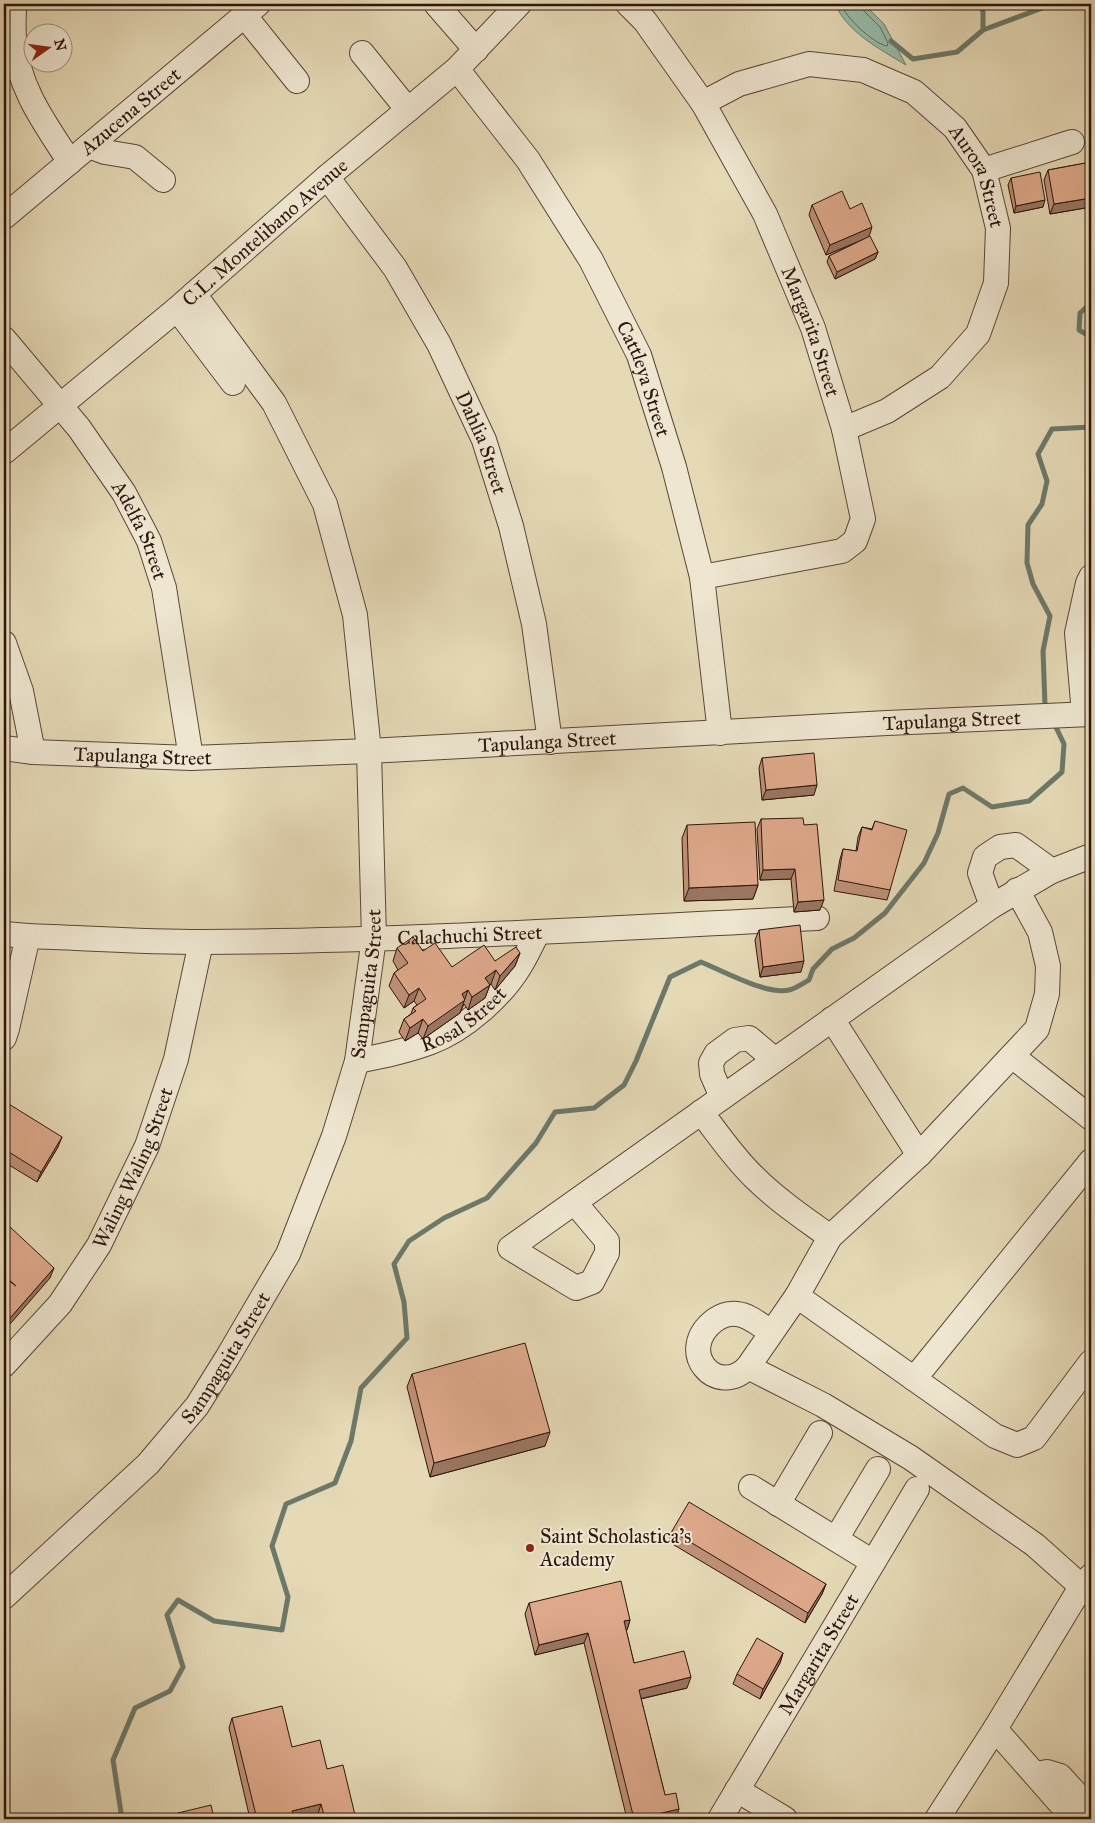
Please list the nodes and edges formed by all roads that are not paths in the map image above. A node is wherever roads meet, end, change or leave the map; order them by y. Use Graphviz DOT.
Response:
graph roads {
  1 [pos="14,4"];
  2 [pos="436,4"];
  3 [pos="519,4"];
  4 [pos="628,4"];
  5 [pos="251,9"];
  6 [pos="476,50"];
  7 [pos="362,52"];
  8 [pos="457,70"];
  9 [pos="297,81"];
  10 [pos="703,103"];
  11 [pos="408,110"];
  12 [pos="1072,142"];
  13 [pos="89,146"];
  14 [pos="70,162"];
  15 [pos="984,170"];
  16 [pos="327,177"];
  17 [pos="162,180"];
  18 [pos="4,217"];
  19 [pos="186,302"];
  20 [pos="4,339"];
  21 [pos="232,383"];
  22 [pos="59,405"];
  23 [pos="844,429"];
  24 [pos="4,452"];
  25 [pos="702,577"];
  26 [pos="1091,577"];
  27 [pos="4,643"];
  28 [pos="1087,714"];
  29 [pos="720,733"];
  30 [pos="550,742"];
  31 [pos="4,748"];
  32 [pos="370,751"];
  33 [pos="33,752"];
  34 [pos="191,758"];
  35 [pos="1091,856"];
  36 [pos="1052,871"];
  37 [pos="1017,890"];
  38 [pos="992,906"];
  39 [pos="817,918"];
  40 [pos="538,932"];
  41 [pos="4,934"];
  42 [pos="28,936"];
  43 [pos="374,938"];
  44 [pos="201,942"];
  45 [pos="832,1019"];
  46 [pos="4,1038"];
  47 [pos="1012,1056"];
  48 [pos="774,1059"];
  49 [pos="357,1061"];
  50 [pos="722,1097"];
  51 [pos="701,1112"];
  52 [pos="1091,1118"];
  53 [pos="919,1155"];
  54 [pos="1091,1161"];
  55 [pos="575,1203"];
  56 [pos="830,1237"];
  57 [pos="797,1296"];
  58 [pos="771,1332"];
  59 [pos="1091,1362"];
  60 [pos="4,1365"];
  61 [pos="748,1367"];
  62 [pos="914,1380"];
  63 [pos="820,1433"];
  64 [pos="878,1469"];
  65 [pos="751,1487"];
  66 [pos="917,1489"];
  67 [pos="778,1504"];
  68 [pos="836,1540"];
  69 [pos="873,1562"];
  70 [pos="8,1584"];
  71 [pos="1088,1586"];
  72 [pos="995,1728"];
  73 [pos="1035,1774"];
  74 [pos="737,1790"];
  75 [pos="1091,1810"];
  76 [pos="720,1819"];
  77 [pos="785,1819"];
  78 [pos="937,1819"];
  79 [pos="1074,1819"];
  1 -- 14 [label="street"];
  2 -- 6 [label="street"];
  3 -- 6 [label="street, C.L. Montelibano Avenue"];
  4 -- 10 [label="street, Margarita Street"];
  5 -- 9 [label="street"];
  5 -- 13 [label="street, Azucena Street"];
  6 -- 8 [label="street, C.L. Montelibano Avenue"];
  7 -- 11 [label="street"];
  8 -- 11 [label="street, C.L. Montelibano Avenue"];
  8 -- 25 [label="street, Cattleya Street"];
  10 -- 15 [label="street, Aurora Street"];
  10 -- 23 [label="street, Margarita Street"];
  11 -- 16 [label="street, C.L. Montelibano Avenue"];
  12 -- 15 [label="street"];
  13 -- 14 [label="street, Azucena Street"];
  13 -- 17 [label="street"];
  14 -- 18 [label="street, Azucena Street"];
  15 -- 23 [label="street, Aurora Street"];
  16 -- 19 [label="street, C.L. Montelibano Avenue"];
  16 -- 30 [label="street, Dahlia Street"];
  19 -- 21 [label="street"];
  19 -- 22 [label="street, C.L. Montelibano Avenue"];
  19 -- 32 [label="street, Sampaguita Street"];
  20 -- 22 [label="street, Adelfa Street"];
  22 -- 24 [label="street, C.L. Montelibano Avenue"];
  22 -- 34 [label="street, Adelfa Street"];
  23 -- 25 [label="street, Margarita Street"];
  25 -- 29 [label="street, Cattleya Street"];
  26 -- 28 [label="street"];
  27 -- 33 [label="street"];
  28 -- 29 [label="street, Tapulanga Street"];
  29 -- 30 [label="street, Tapulanga Street"];
  30 -- 32 [label="street, Tapulanga Street"];
  31 -- 33 [label="street, Tapulanga Street"];
  32 -- 34 [label="street, Tapulanga Street"];
  32 -- 43 [label="street, Sampaguita Street"];
  33 -- 34 [label="street, Tapulanga Street"];
  35 -- 36 [label="street"];
  36 -- 37 [label="street"];
  36 -- 38 [label="street"];
  37 -- 38 [label="street"];
  37 -- 47 [label="street"];
  38 -- 45 [label="street"];
  39 -- 40 [label="street, Calachuchi Street"];
  40 -- 43 [label="street, Calachuchi Street"];
  40 -- 49 [label="street, Rosal Street"];
  41 -- 42 [label="street, Calachuchi Street"];
  42 -- 44 [label="street, Calachuchi Street"];
  42 -- 46 [label="street"];
  43 -- 44 [label="street, Calachuchi Street"];
  43 -- 49 [label="street, Sampaguita Street"];
  44 -- 60 [label="street, Waling Waling Street"];
  45 -- 48 [label="street"];
  45 -- 53 [label="street"];
  47 -- 52 [label="street"];
  47 -- 53 [label="street"];
  48 -- 50 [label="street"];
  48 -- 50 [label="street"];
  49 -- 70 [label="street, Sampaguita Street"];
  50 -- 51 [label="street"];
  51 -- 55 [label="street"];
  51 -- 56 [label="street"];
  53 -- 56 [label="street"];
  54 -- 62 [label="street"];
  56 -- 57 [label="street"];
  57 -- 58 [label="street"];
  57 -- 62 [label="street"];
  58 -- 61 [label="street"];
  58 -- 61 [label="street"];
  59 -- 62 [label="street"];
  61 -- 71 [label="street"];
  63 -- 67 [label="street"];
  64 -- 68 [label="street"];
  65 -- 67 [label="street"];
  66 -- 69 [label="street, Margarita Street"];
  67 -- 68 [label="street"];
  68 -- 69 [label="street"];
  69 -- 74 [label="street, Margarita Street"];
  71 -- 72 [label="street"];
  72 -- 73 [label="street"];
  72 -- 78 [label="street"];
  73 -- 75 [label="street"];
  73 -- 79 [label="street"];
  74 -- 76 [label="street, Margarita Street"];
  74 -- 77 [label="street"];
}
